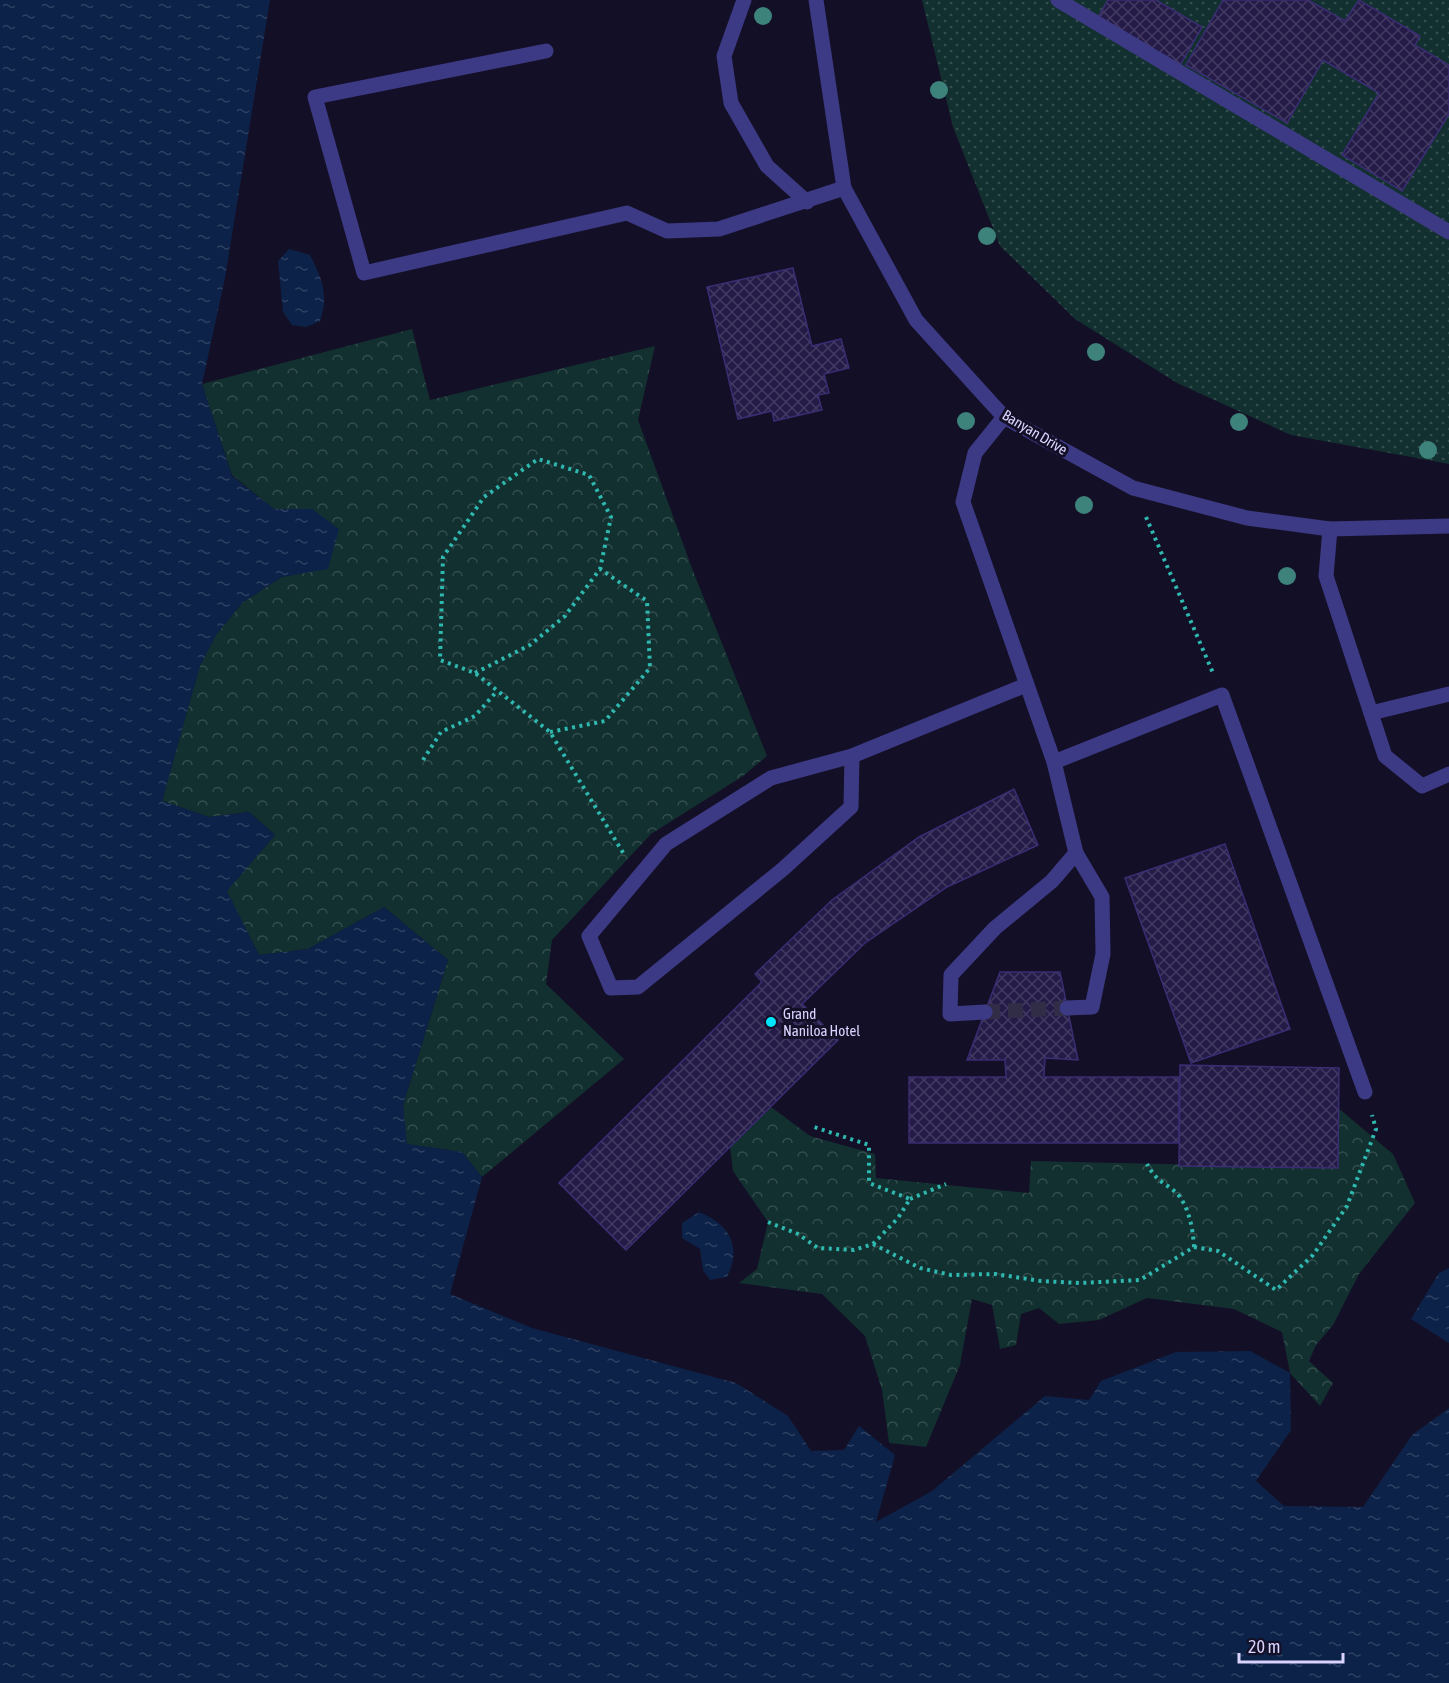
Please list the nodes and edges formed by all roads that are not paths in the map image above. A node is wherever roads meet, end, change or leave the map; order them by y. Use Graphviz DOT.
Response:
graph roads {
  1 [pos="744,0"];
  2 [pos="816,0"];
  3 [pos="1058,0"];
  4 [pos="546,51"];
  5 [pos="843,188"];
  6 [pos="807,202"];
  7 [pos="1449,232"];
  8 [pos="1004,417"];
  9 [pos="1449,526"];
  10 [pos="1330,529"];
  11 [pos="1026,685"];
  12 [pos="1449,694"];
  13 [pos="1371,713"];
  14 [pos="852,756"];
  15 [pos="1054,762"];
  16 [pos="1449,774"];
  17 [pos="1076,853"];
  18 [pos="1067,1008"];
  19 [pos="985,1012"];
  20 [pos="1365,1092"];
  1 -- 6 [label="street"];
  2 -- 5 [label="street, Banyan Drive"];
  3 -- 7 [label="street"];
  4 -- 6 [label="street"];
  5 -- 6 [label="street"];
  5 -- 8 [label="street, Banyan Drive"];
  8 -- 10 [label="street, Banyan Drive"];
  8 -- 11 [label="street"];
  9 -- 10 [label="street, Banyan Drive"];
  10 -- 13 [label="street"];
  11 -- 14 [label="street"];
  11 -- 15 [label="street"];
  12 -- 13 [label="street"];
  13 -- 16 [label="street"];
  14 -- 14 [label="street"];
  15 -- 17 [label="street"];
  15 -- 20 [label="street"];
  17 -- 18 [label="street"];
  17 -- 19 [label="street"];
}
